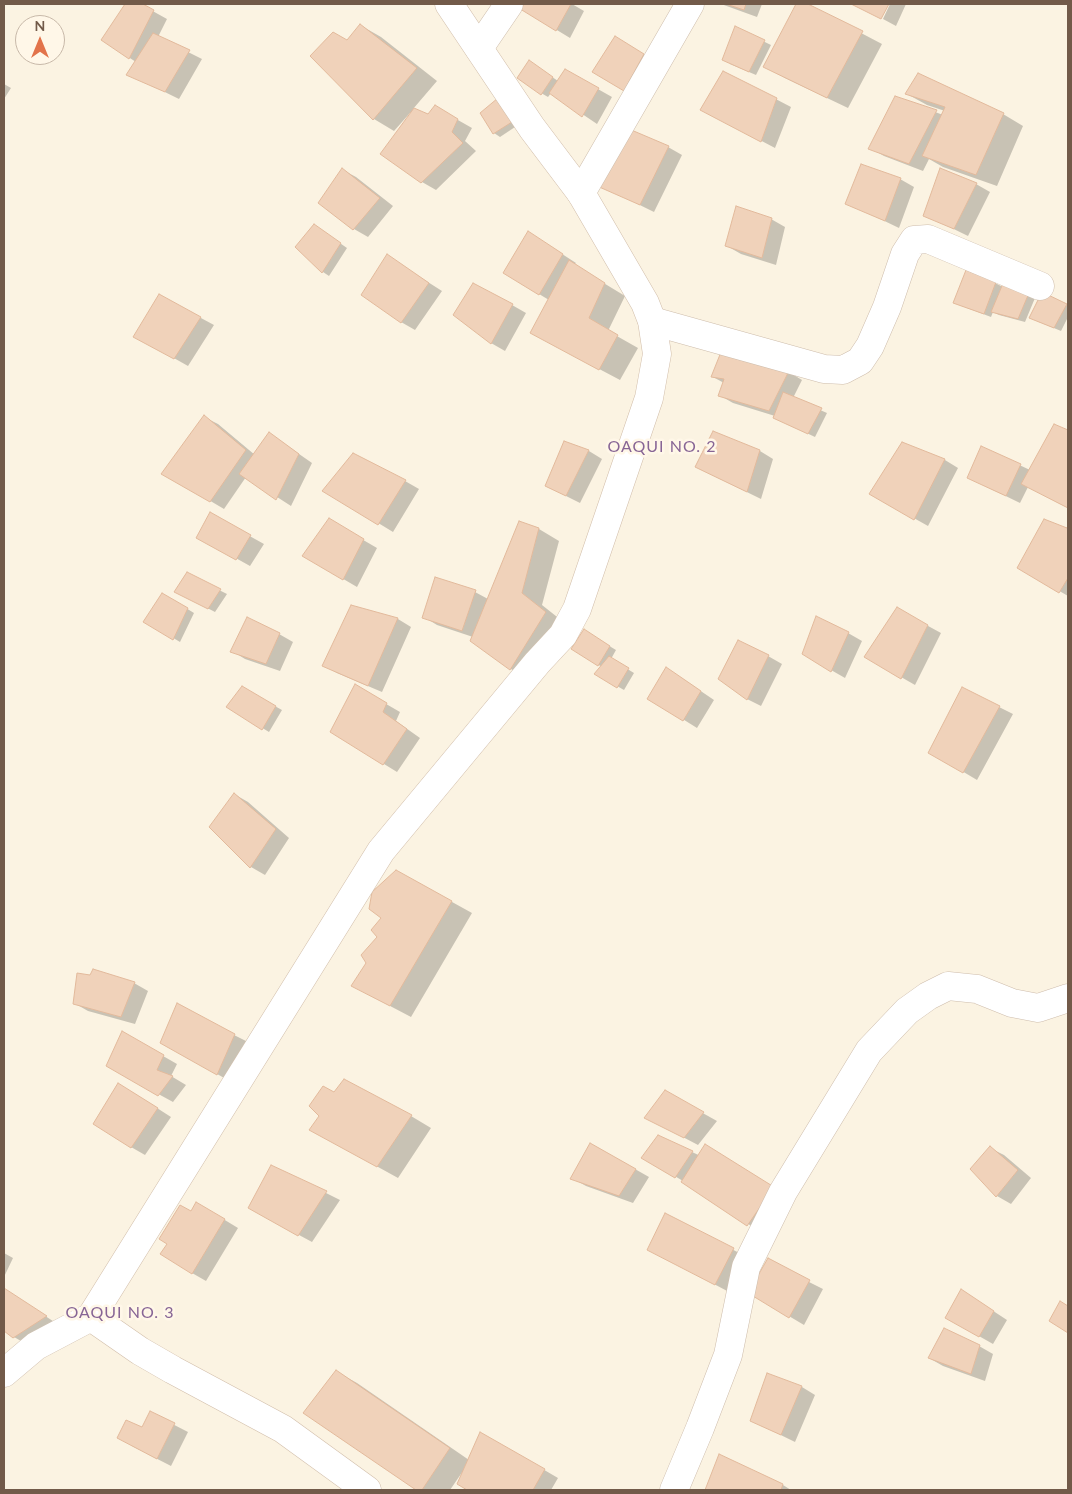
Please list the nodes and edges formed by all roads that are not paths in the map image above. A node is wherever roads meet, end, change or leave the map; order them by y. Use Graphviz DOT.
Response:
graph roads {
  1 [pos="449,4"];
  2 [pos="509,4"];
  3 [pos="690,4"];
  4 [pos="479,48"];
  5 [pos="581,193"];
  6 [pos="1040,286"];
  7 [pos="652,321"];
  8 [pos="1068,998"];
  9 [pos="91,1317"];
  10 [pos="4,1373"];
  11 [pos="367,1490"];
  12 [pos="674,1490"];
  1 -- 4 [label="street"];
  2 -- 4 [label="street"];
  3 -- 5 [label="street"];
  4 -- 5 [label="street"];
  5 -- 7 [label="street"];
  6 -- 7 [label="street"];
  7 -- 9 [label="street"];
  8 -- 12 [label="street"];
  9 -- 10 [label="street"];
  9 -- 11 [label="street"];
}
